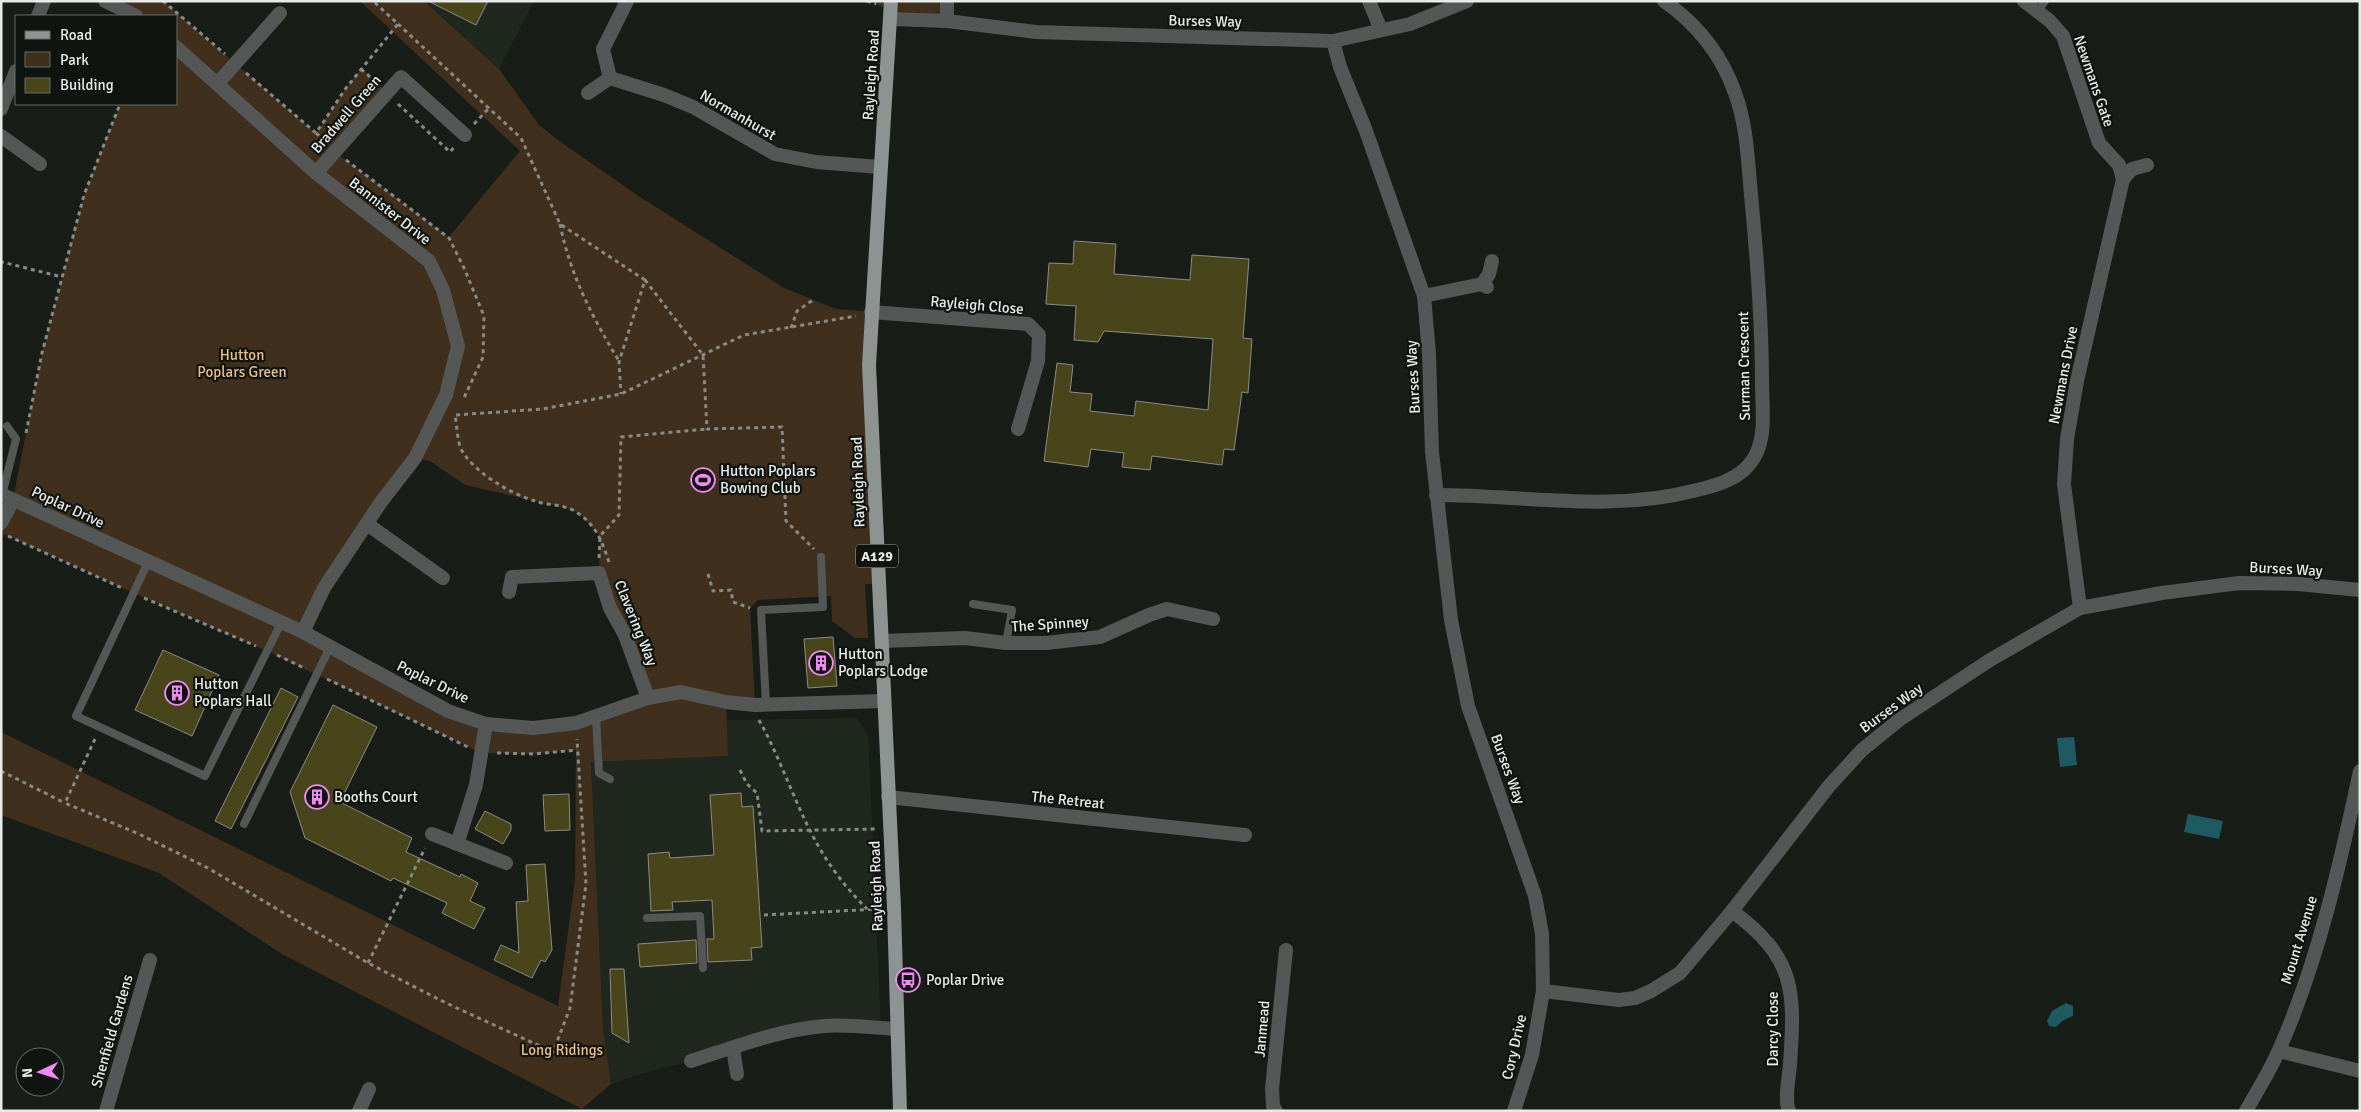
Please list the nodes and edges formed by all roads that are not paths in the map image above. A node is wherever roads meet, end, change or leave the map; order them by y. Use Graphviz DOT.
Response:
graph roads {
  1 [pos="44,1"];
  2 [pos="105,1"];
  3 [pos="627,1"];
  4 [pos="891,1"];
  5 [pos="947,1"];
  6 [pos="1370,1"];
  7 [pos="1467,1"];
  8 [pos="1664,1"];
  9 [pos="2024,1"];
  10 [pos="2041,6"];
  11 [pos="280,13"];
  12 [pos="38,15"];
  13 [pos="134,15"];
  14 [pos="891,19"];
  15 [pos="947,21"];
  16 [pos="1381,30"];
  17 [pos="1333,41"];
  18 [pos="178,49"];
  19 [pos="15,74"];
  20 [pos="610,78"];
  21 [pos="218,83"];
  22 [pos="588,93"];
  23 [pos="1,109"];
  24 [pos="465,135"];
  25 [pos="1,136"];
  26 [pos="40,164"];
  27 [pos="2147,165"];
  28 [pos="880,167"];
  29 [pos="316,173"];
  30 [pos="2123,179"];
  31 [pos="1492,261"];
  32 [pos="1424,296"];
  33 [pos="871,312"];
  34 [pos="8,426"];
  35 [pos="1018,429"];
  36 [pos="1436,495"];
  37 [pos="5,496"];
  38 [pos="1,523"];
  39 [pos="367,524"];
  40 [pos="821,557"];
  41 [pos="148,562"];
  42 [pos="443,578"];
  43 [pos="2360,590"];
  44 [pos="509,592"];
  45 [pos="973,604"];
  46 [pos="2080,608"];
  47 [pos="1213,619"];
  48 [pos="281,623"];
  49 [pos="303,632"];
  50 [pos="882,641"];
  51 [pos="1006,643"];
  52 [pos="330,648"];
  53 [pos="648,698"];
  54 [pos="883,701"];
  55 [pos="760,705"];
  56 [pos="596,717"];
  57 [pos="486,724"];
  58 [pos="2360,771"];
  59 [pos="610,779"];
  60 [pos="888,797"];
  61 [pos="244,824"];
  62 [pos="432,834"];
  63 [pos="1245,835"];
  64 [pos="457,844"];
  65 [pos="506,863"];
  66 [pos="1732,911"];
  67 [pos="647,918"];
  68 [pos="1286,950"];
  69 [pos="150,960"];
  70 [pos="703,968"];
  71 [pos="1543,991"];
  72 [pos="897,1029"];
  73 [pos="733,1048"];
  74 [pos="2278,1051"];
  75 [pos="691,1061"];
  76 [pos="2360,1071"];
  77 [pos="737,1074"];
  78 [pos="369,1089"];
  79 [pos="1787,1110"];
  80 [pos="106,1111"];
  81 [pos="359,1111"];
  82 [pos="900,1111"];
  83 [pos="1276,1111"];
  84 [pos="1514,1111"];
  85 [pos="2246,1111"];
  1 -- 12 [label="street"];
  2 -- 13 [label="street"];
  3 -- 20 [label="street"];
  4 -- 14 [label="main road, Rayleigh Road / A129"];
  5 -- 15 [label="street"];
  6 -- 16 [label="street"];
  7 -- 16 [label="street"];
  8 -- 36 [label="street, Surman Crescent"];
  9 -- 10 [label="street, Newmans Gate"];
  10 -- 30 [label="street, Newmans Gate"];
  11 -- 21 [label="street"];
  14 -- 15 [label="street, Burses Way"];
  14 -- 28 [label="main road, Rayleigh Road / A129"];
  15 -- 17 [label="street, Burses Way"];
  16 -- 17 [label="street"];
  17 -- 32 [label="street, Burses Way"];
  18 -- 21 [label="street, Bannister Drive"];
  19 -- 23 [label="street"];
  20 -- 22 [label="street"];
  20 -- 28 [label="street, Normanhurst"];
  21 -- 29 [label="street, Bannister Drive"];
  24 -- 29 [label="street, Bradwell Green"];
  25 -- 26 [label="street"];
  27 -- 30 [label="street"];
  28 -- 33 [label="main road, Rayleigh Road / A129"];
  29 -- 39 [label="street, Bannister Drive"];
  30 -- 46 [label="street, Newmans Drive"];
  31 -- 32 [label="street"];
  32 -- 36 [label="street, Burses Way"];
  33 -- 35 [label="street, Rayleigh Close"];
  33 -- 50 [label="main road, Rayleigh Road / A129"];
  34 -- 37 [label="lane"];
  36 -- 71 [label="street, Burses Way"];
  37 -- 38 [label="street"];
  37 -- 41 [label="street, Poplar Drive"];
  39 -- 42 [label="street"];
  39 -- 49 [label="street, Bannister Drive"];
  40 -- 55 [label="lane"];
  41 -- 48 [label="street, Poplar Drive"];
  41 -- 48 [label="lane"];
  43 -- 46 [label="street, Burses Way"];
  44 -- 53 [label="street, Clavering Way"];
  45 -- 51 [label="lane"];
  46 -- 66 [label="street, Burses Way"];
  47 -- 51 [label="street, The Spinney"];
  48 -- 49 [label="street, Poplar Drive"];
  49 -- 52 [label="street, Poplar Drive"];
  50 -- 51 [label="street, The Spinney"];
  50 -- 54 [label="main road, Rayleigh Road / A129"];
  52 -- 57 [label="street, Poplar Drive"];
  52 -- 61 [label="lane"];
  53 -- 55 [label="street, Poplar Drive"];
  53 -- 56 [label="street, Poplar Drive"];
  54 -- 55 [label="street, Poplar Drive"];
  54 -- 60 [label="main road, Rayleigh Road / A129"];
  56 -- 57 [label="street, Poplar Drive"];
  56 -- 59 [label="lane"];
  57 -- 64 [label="street"];
  58 -- 74 [label="street, Mount Avenue"];
  60 -- 63 [label="street, The Retreat"];
  60 -- 72 [label="main road, Rayleigh Road / A129"];
  62 -- 64 [label="street"];
  64 -- 65 [label="street"];
  66 -- 71 [label="street, Burses Way"];
  66 -- 79 [label="street, Darcy Close"];
  67 -- 70 [label="lane"];
  68 -- 83 [label="street, Janmead"];
  69 -- 80 [label="street, Shenfield Gardens"];
  71 -- 84 [label="street, Cory Drive"];
  72 -- 73 [label="street"];
  72 -- 82 [label="main road, Rayleigh Road / A129"];
  73 -- 75 [label="street"];
  73 -- 77 [label="street"];
  74 -- 76 [label="street"];
  74 -- 85 [label="street, Mount Avenue"];
  78 -- 81 [label="street"];
}
